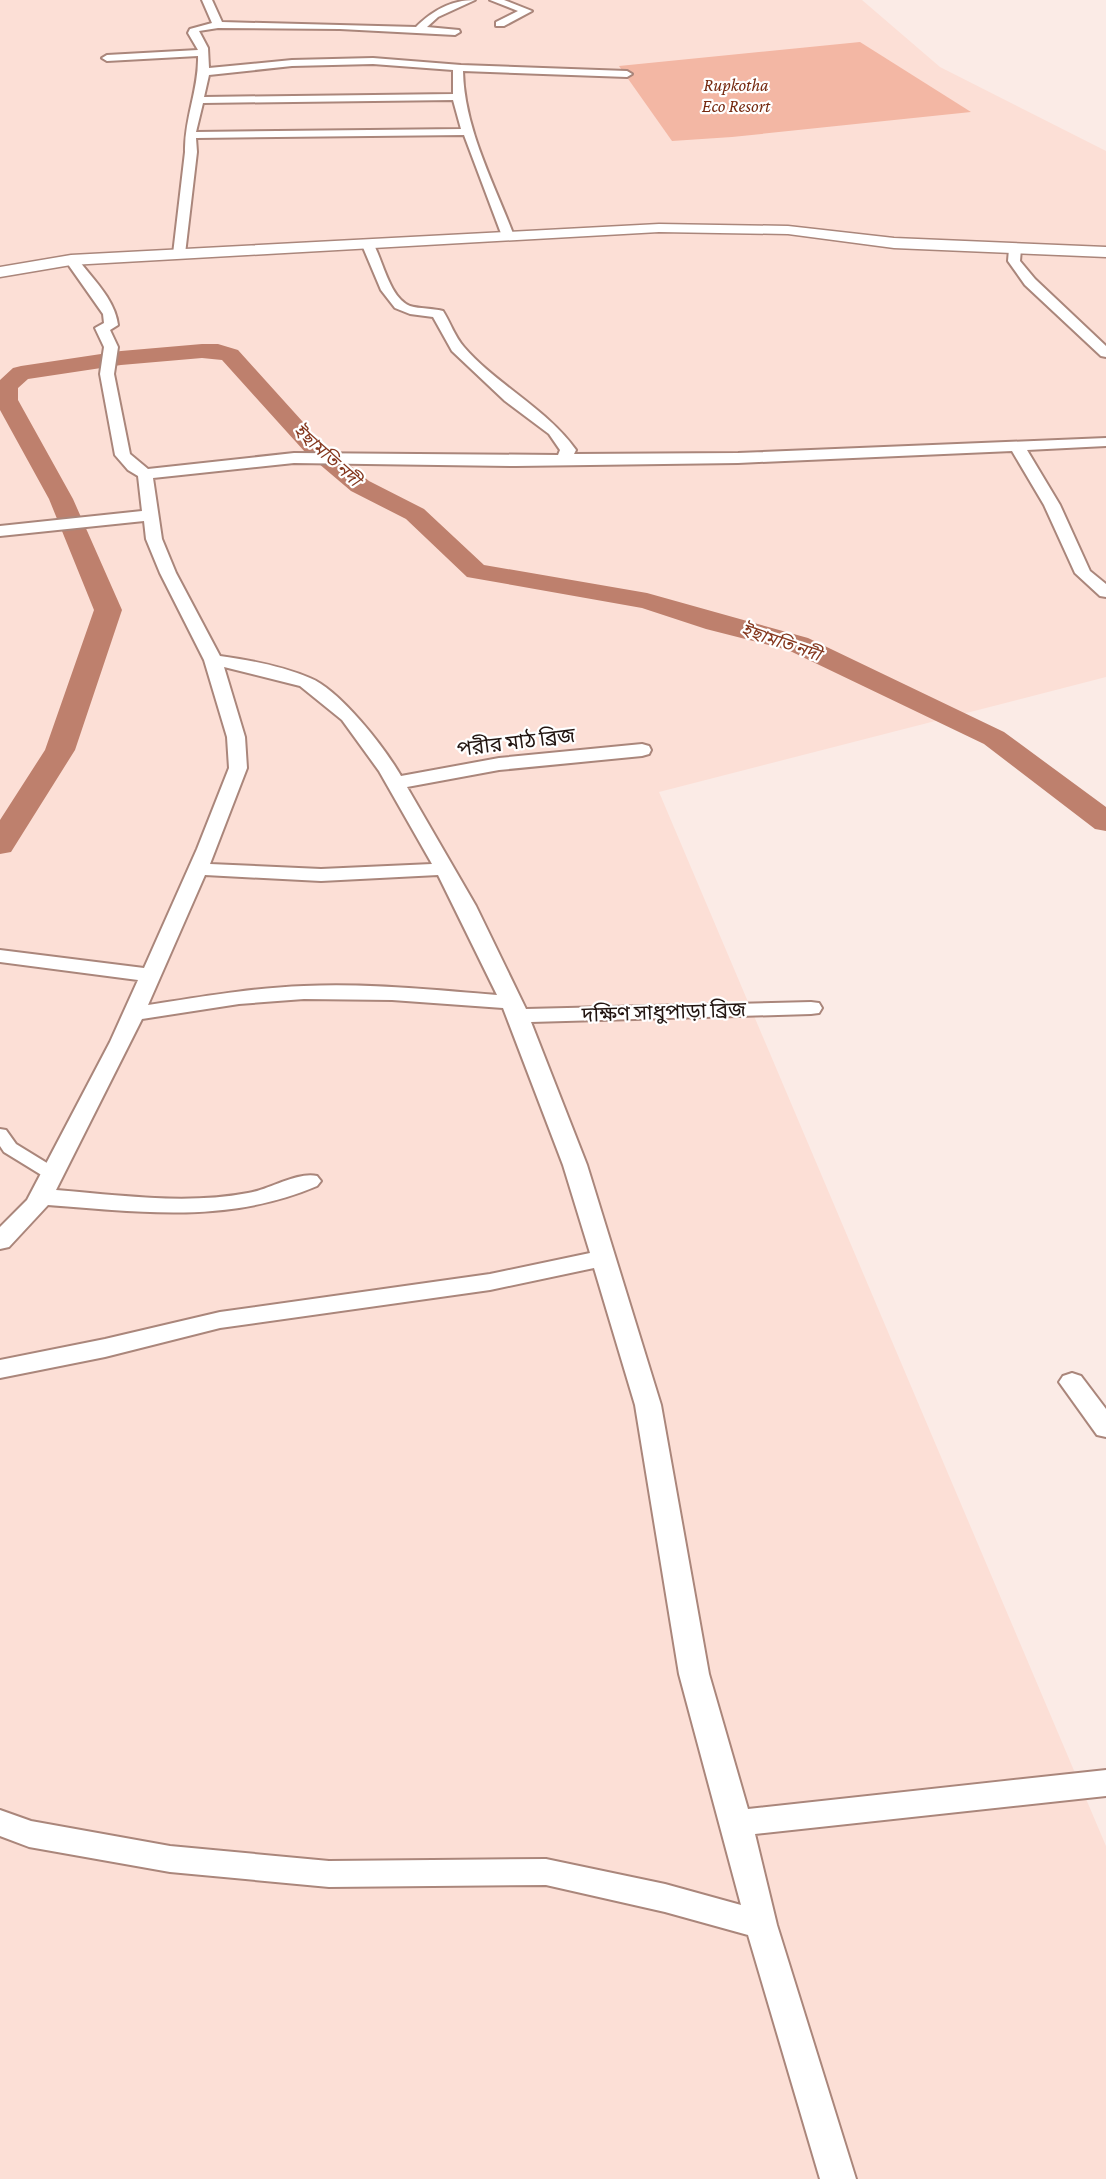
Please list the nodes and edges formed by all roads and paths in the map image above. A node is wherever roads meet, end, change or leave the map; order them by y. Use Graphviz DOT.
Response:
graph roads {
  1 [pos="207,0"];
  2 [pos="470,0"];
  3 [pos="495,0"];
  4 [pos="500,24"];
  5 [pos="218,25"];
  6 [pos="417,31"];
  7 [pos="454,32"];
  8 [pos="204,53"];
  9 [pos="107,58"];
  10 [pos="461,68"];
  11 [pos="204,72"];
  12 [pos="627,74"];
  13 [pos="458,97"];
  14 [pos="198,100"];
  15 [pos="468,132"];
  16 [pos="190,135"];
  17 [pos="508,236"];
  18 [pos="368,245"];
  19 [pos="1015,249"];
  20 [pos="1106,252"];
  21 [pos="179,255"];
  22 [pos="71,260"];
  23 [pos="0,272"];
  24 [pos="1106,353"];
  25 [pos="1106,442"];
  26 [pos="1016,445"];
  27 [pos="564,459"];
  28 [pos="145,474"];
  29 [pos="151,515"];
  30 [pos="0,531"];
  31 [pos="1106,592"];
  32 [pos="213,660"];
  33 [pos="642,750"];
  34 [pos="396,783"];
  35 [pos="198,869"];
  36 [pos="444,869"];
  37 [pos="0,956"];
  38 [pos="150,975"];
  39 [pos="811,1008"];
  40 [pos="514,1009"];
  41 [pos="135,1014"];
  42 [pos="0,1134"];
  43 [pos="54,1175"];
  44 [pos="309,1180"];
  45 [pos="42,1197"];
  46 [pos="0,1241"];
  47 [pos="603,1258"];
  48 [pos="0,1368"];
  49 [pos="1072,1382"];
  50 [pos="1106,1428"];
  51 [pos="1106,1783"];
  52 [pos="0,1822"];
  53 [pos="736,1823"];
  54 [pos="761,1925"];
  55 [pos="838,2179"];
  1 -- 5 [label="street"];
  2 -- 6 [label="street"];
  3 -- 4 [label="street"];
  5 -- 6 [label="street"];
  5 -- 8 [label="street"];
  6 -- 7 [label="street"];
  8 -- 9 [label="street"];
  8 -- 11 [label="street"];
  10 -- 11 [label="street"];
  10 -- 12 [label="street"];
  10 -- 13 [label="street"];
  11 -- 14 [label="street"];
  13 -- 14 [label="street"];
  13 -- 15 [label="street"];
  14 -- 16 [label="street"];
  15 -- 16 [label="street"];
  15 -- 17 [label="street"];
  16 -- 21 [label="street"];
  17 -- 18 [label="street"];
  17 -- 19 [label="street"];
  18 -- 21 [label="street"];
  18 -- 27 [label="street"];
  19 -- 20 [label="street"];
  19 -- 24 [label="street"];
  21 -- 22 [label="street"];
  22 -- 23 [label="street"];
  22 -- 28 [label="street"];
  25 -- 26 [label="street"];
  26 -- 27 [label="street"];
  26 -- 31 [label="street"];
  27 -- 28 [label="street"];
  28 -- 29 [label="street"];
  29 -- 30 [label="street"];
  29 -- 32 [label="street"];
  32 -- 34 [label="street"];
  32 -- 35 [label="street"];
  33 -- 34 [label="street, পরীর মাঠ ব্রিজ"];
  34 -- 36 [label="street"];
  35 -- 36 [label="street"];
  35 -- 38 [label="street"];
  36 -- 40 [label="street"];
  37 -- 38 [label="street"];
  38 -- 41 [label="street"];
  39 -- 40 [label="street, দক্ষিণ সাধুপাড়া ব্রিজ"];
  40 -- 41 [label="street, দক্ষিণ সাধুপাড়া ব্রিজ"];
  40 -- 47 [label="street"];
  41 -- 43 [label="street"];
  42 -- 43 [label="street"];
  43 -- 45 [label="street"];
  44 -- 45 [label="street"];
  45 -- 46 [label="street"];
  47 -- 48 [label="street"];
  47 -- 53 [label="street"];
  49 -- 50 [label="street"];
  51 -- 53 [label="street"];
  52 -- 54 [label="street"];
  53 -- 54 [label="street"];
  54 -- 55 [label="street"];
}
